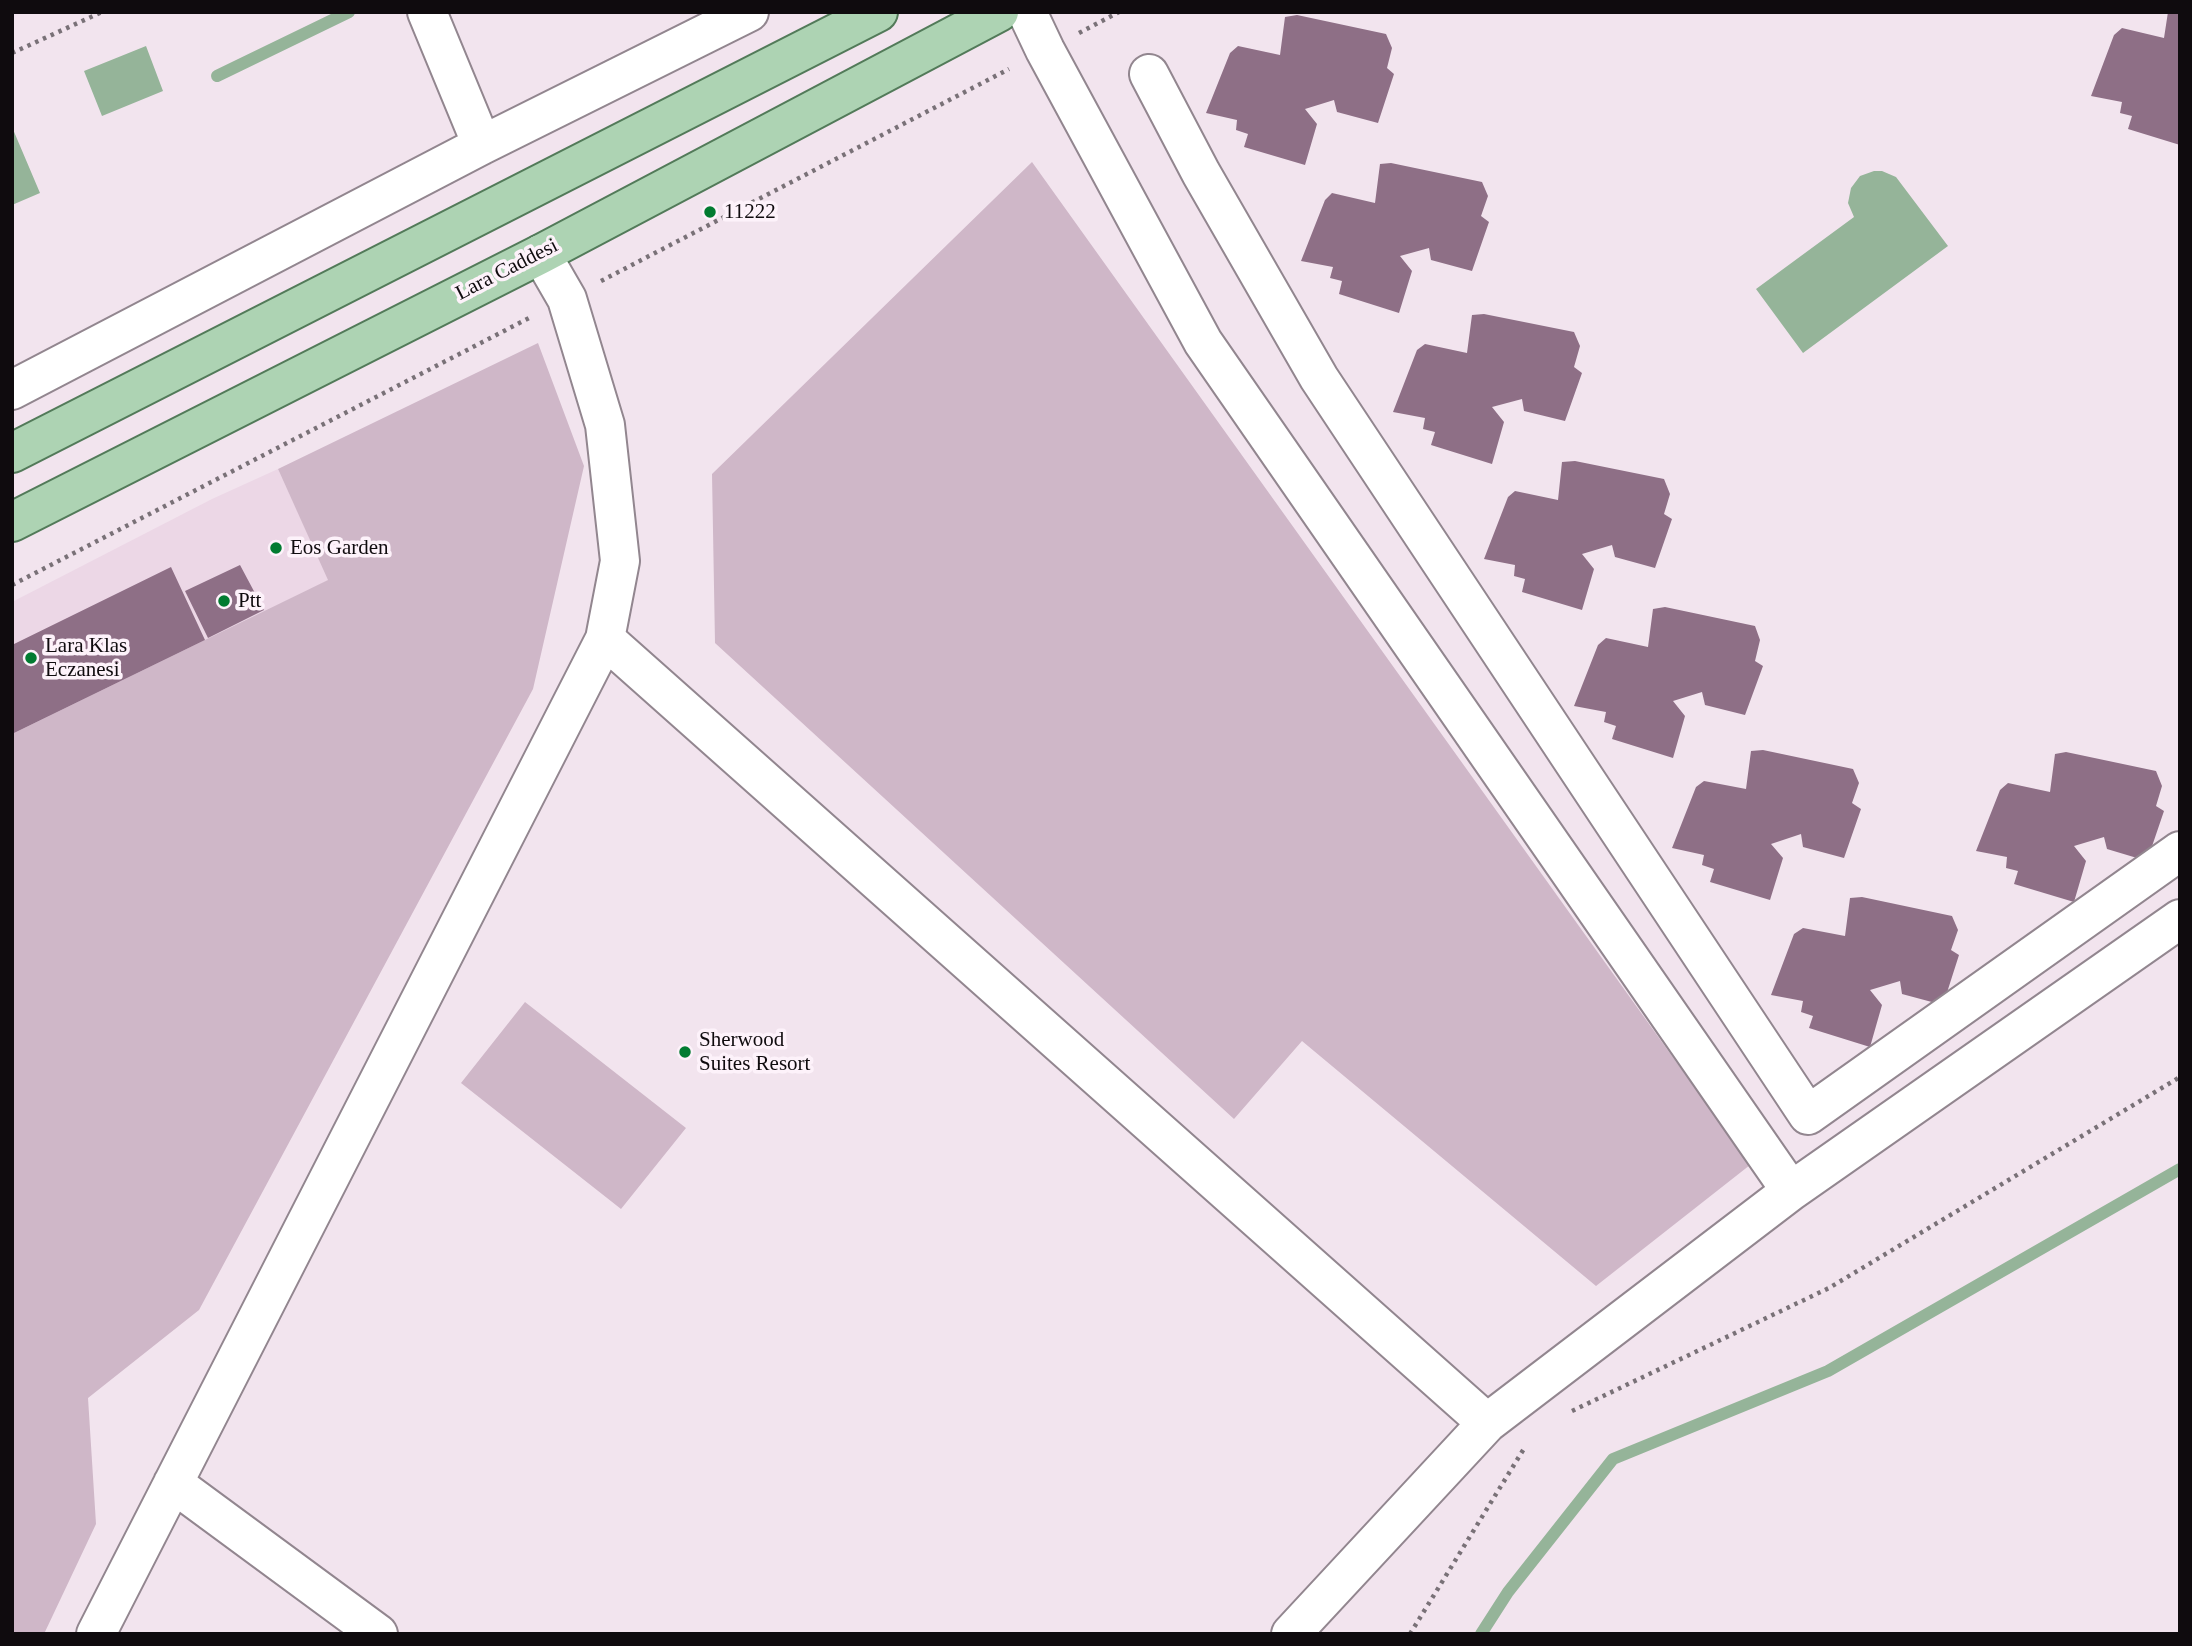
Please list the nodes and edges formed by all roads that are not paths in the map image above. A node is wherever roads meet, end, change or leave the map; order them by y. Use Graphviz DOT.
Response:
graph roads {
  1 [pos="749,12"];
  2 [pos="878,12"];
  3 [pos="999,12"];
  4 [pos="1027,12"];
  5 [pos="427,13"];
  6 [pos="1149,74"];
  7 [pos="482,145"];
  8 [pos="541,254"];
  9 [pos="12,390"];
  10 [pos="12,453"];
  11 [pos="12,522"];
  12 [pos="605,639"];
  13 [pos="2180,851"];
  14 [pos="2180,919"];
  15 [pos="1790,1191"];
  16 [pos="1488,1423"];
  17 [pos="173,1483"];
  18 [pos="96,1634"];
  19 [pos="378,1634"];
  20 [pos="1291,1634"];
  1 -- 7 [label="street"];
  2 -- 10 [label="main road"];
  3 -- 8 [label="main road, Lara Caddesi"];
  4 -- 15 [label="street"];
  5 -- 7 [label="street"];
  6 -- 13 [label="street"];
  7 -- 9 [label="street"];
  8 -- 11 [label="main road, Lara Caddesi"];
  8 -- 12 [label="street"];
  12 -- 16 [label="street"];
  12 -- 17 [label="street"];
  14 -- 15 [label="street"];
  15 -- 16 [label="street"];
  16 -- 20 [label="street"];
  17 -- 18 [label="street"];
  17 -- 19 [label="street"];
}
